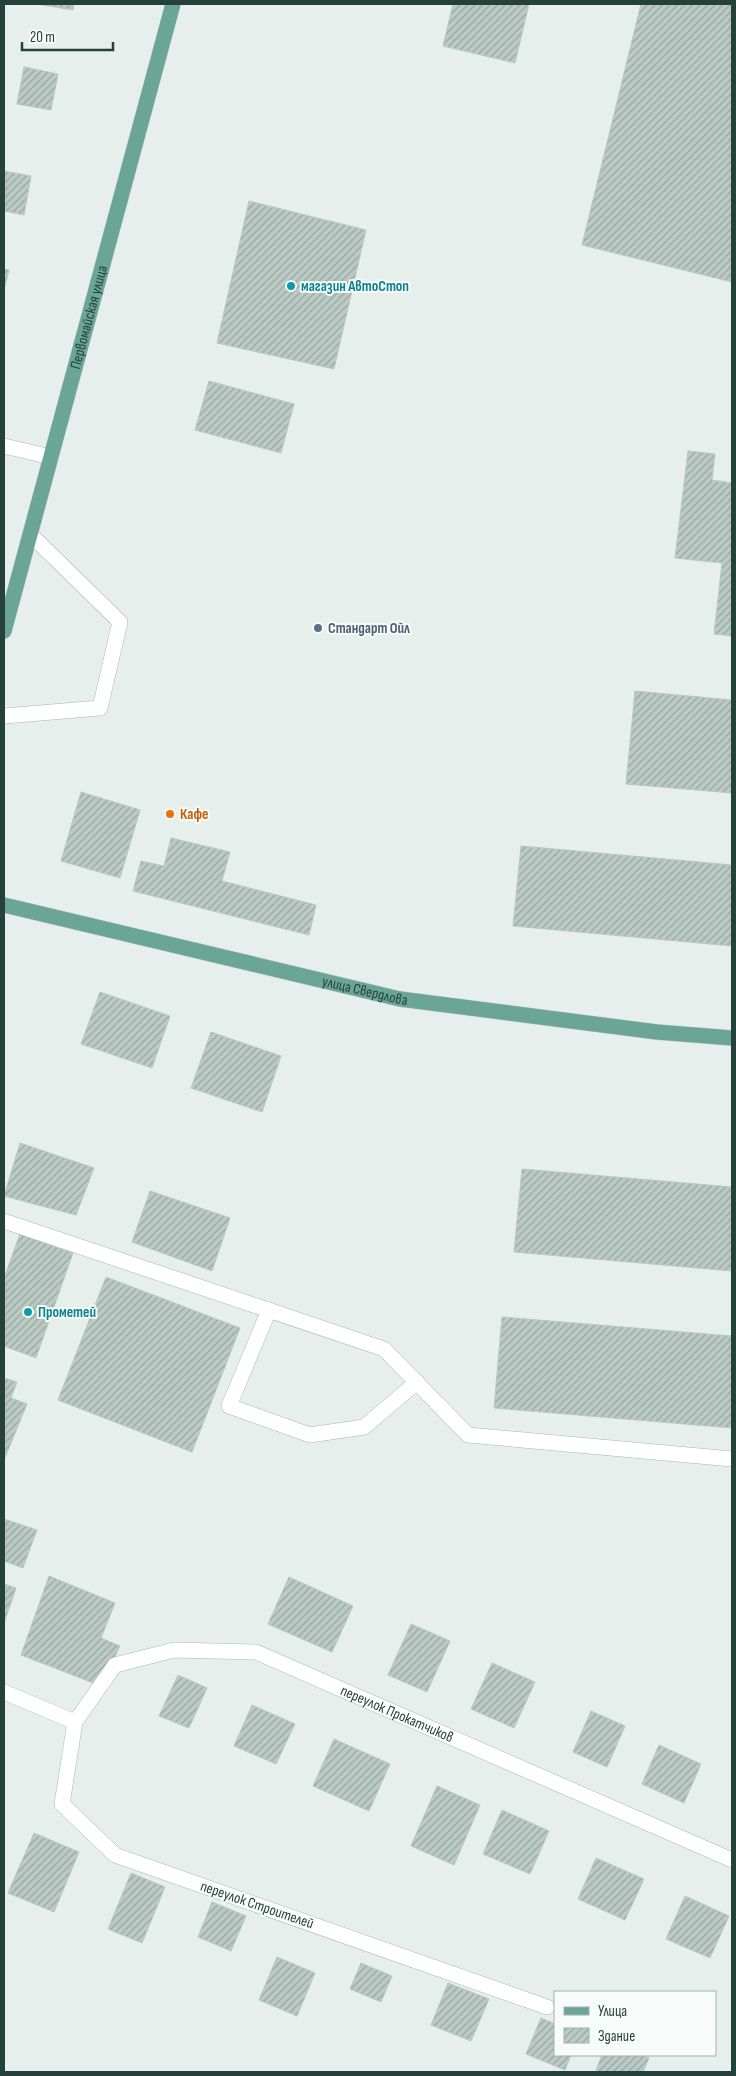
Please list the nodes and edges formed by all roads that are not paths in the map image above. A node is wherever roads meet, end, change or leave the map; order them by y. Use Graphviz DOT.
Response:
graph roads {
  1 [pos="173,4"];
  2 [pos="4,446"];
  3 [pos="51,457"];
  4 [pos="30,534"];
  5 [pos="4,628"];
  6 [pos="4,716"];
  7 [pos="4,905"];
  8 [pos="732,1038"];
  9 [pos="4,1221"];
  10 [pos="269,1310"];
  11 [pos="417,1382"];
  12 [pos="732,1459"];
  13 [pos="4,1692"];
  14 [pos="74,1722"];
  15 [pos="732,1860"];
  16 [pos="547,2007"];
  1 -- 3 [label="main road, Первомайская улица"];
  2 -- 3 [label="street"];
  3 -- 4 [label="main road, Первомайская улица"];
  4 -- 5 [label="main road, Первомайская улица"];
  4 -- 6 [label="street"];
  7 -- 8 [label="main road, улица Свердлова"];
  9 -- 10 [label="street"];
  10 -- 11 [label="street"];
  10 -- 11 [label="street"];
  11 -- 12 [label="street"];
  13 -- 14 [label="street"];
  14 -- 15 [label="street, переулок Прокатчиков"];
  14 -- 16 [label="street, переулок Строителей"];
}
